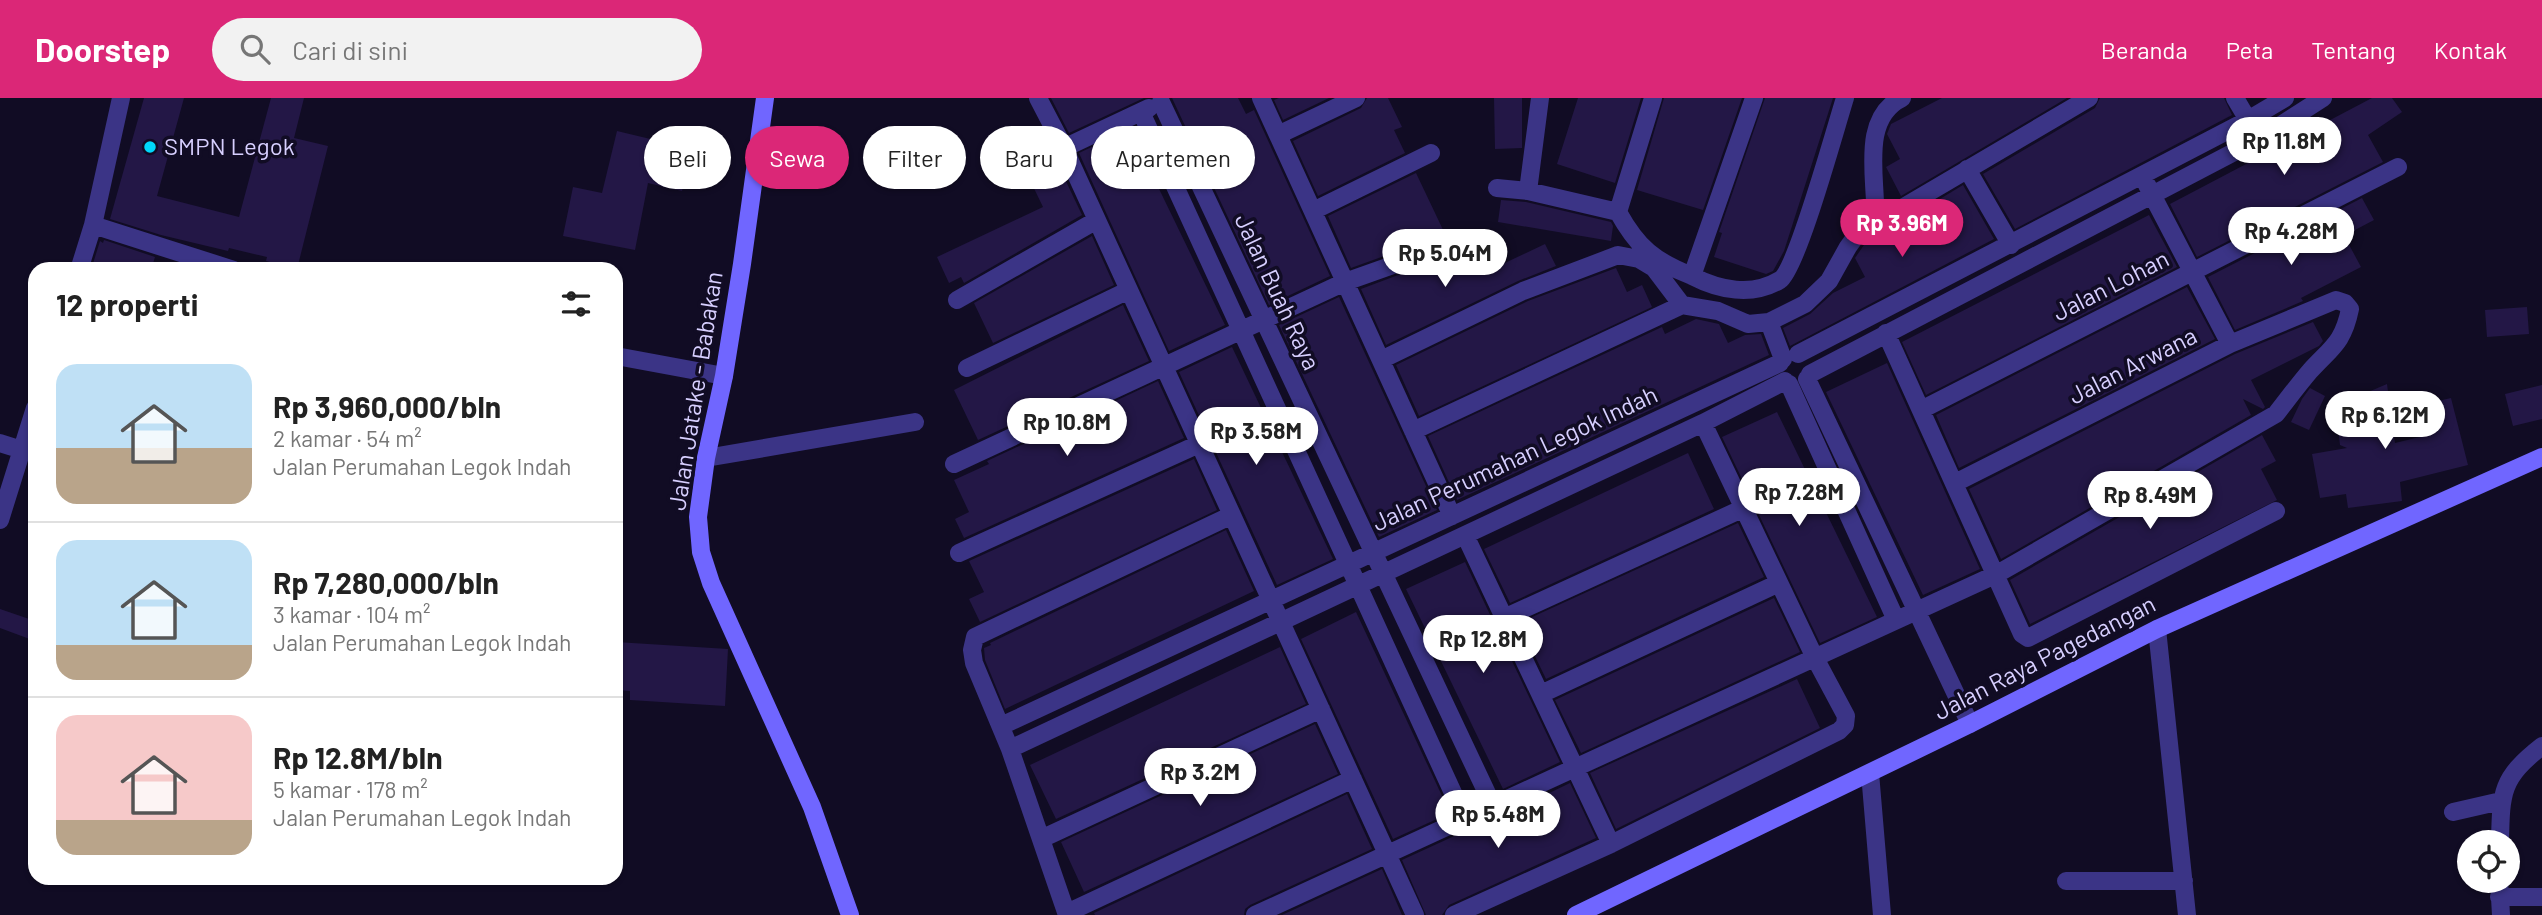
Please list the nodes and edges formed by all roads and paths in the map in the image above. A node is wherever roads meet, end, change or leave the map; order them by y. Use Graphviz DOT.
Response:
graph roads {
  1 [pos="121,98"];
  2 [pos="765,98"];
  3 [pos="1038,98"];
  4 [pos="1261,98"];
  5 [pos="1356,98"];
  6 [pos="1540,98"];
  7 [pos="1653,98"];
  8 [pos="1754,98"];
  9 [pos="1845,98"];
  10 [pos="1902,98"];
  11 [pos="2089,98"];
  12 [pos="2235,98"];
  13 [pos="2285,98"];
  14 [pos="2323,98"];
  15 [pos="1165,100"];
  16 [pos="1141,112"];
  17 [pos="2248,120"];
  18 [pos="1053,126"];
  19 [pos="1278,135"];
  20 [pos="1077,142"];
  21 [pos="1431,153"];
  22 [pos="2398,167"];
  23 [pos="1967,169"];
  24 [pos="2143,175"];
  25 [pos="1077,176"];
  26 [pos="1497,188"];
  27 [pos="1528,191"];
  28 [pos="2152,195"];
  29 [pos="1312,211"];
  30 [pos="1618,212"];
  31 [pos="1892,214"];
  32 [pos="1097,220"];
  33 [pos="93,225"];
  34 [pos="1469,239"];
  35 [pos="2011,245"];
  36 [pos="81,262"];
  37 [pos="209,262"];
  38 [pos="2192,272"];
  39 [pos="1692,276"];
  40 [pos="1345,282"];
  41 [pos="1129,290"];
  42 [pos="957,300"];
  43 [pos="1682,305"];
  44 [pos="1264,320"];
  45 [pos="1769,322"];
  46 [pos="1241,330"];
  47 [pos="1886,333"];
  48 [pos="2230,344"];
  49 [pos="623,357"];
  50 [pos="1787,359"];
  51 [pos="1381,360"];
  52 [pos="1163,366"];
  53 [pos="967,368"];
  54 [pos="724,376"];
  55 [pos="1809,376"];
  56 [pos="1787,383"];
  57 [pos="1922,410"];
  58 [pos="915,422"];
  59 [pos="1703,423"];
  60 [pos="28,431"];
  61 [pos="1413,431"];
  62 [pos="0,443"];
  63 [pos="1199,444"];
  64 [pos="22,450"];
  65 [pos="2542,457"];
  66 [pos="706,458"];
  67 [pos="954,464"];
  68 [pos="1955,482"];
  69 [pos="1744,508"];
  70 [pos="2276,511"];
  71 [pos="1232,515"];
  72 [pos="1452,516"];
  73 [pos="0,520"];
  74 [pos="1465,535"];
  75 [pos="1373,552"];
  76 [pos="959,553"];
  77 [pos="1348,564"];
  78 [pos="1383,574"];
  79 [pos="1997,574"];
  80 [pos="1779,583"];
  81 [pos="1358,585"];
  82 [pos="1271,600"];
  83 [pos="1917,611"];
  84 [pos="1504,618"];
  85 [pos="1896,620"];
  86 [pos="1281,622"];
  87 [pos="2157,629"];
  88 [pos="1815,658"];
  89 [pos="1541,695"];
  90 [pos="1321,709"];
  91 [pos="1970,724"];
  92 [pos="1001,726"];
  93 [pos="2542,746"];
  94 [pos="1010,749"];
  95 [pos="1576,768"];
  96 [pos="1870,773"];
  97 [pos="1353,779"];
  98 [pos="2501,801"];
  99 [pos="1493,806"];
  100 [pos="2453,811"];
  101 [pos="1465,819"];
  102 [pos="2500,830"];
  103 [pos="1041,839"];
  104 [pos="1611,844"];
  105 [pos="1387,855"];
  106 [pos="2066,881"];
  107 [pos="2184,881"];
  108 [pos="2520,892"];
  109 [pos="2499,893"];
  110 [pos="2542,897"];
  111 [pos="1067,914"];
  112 [pos="850,915"];
  113 [pos="1255,915"];
  114 [pos="1415,915"];
  115 [pos="1454,915"];
  116 [pos="1576,915"];
  117 [pos="1882,915"];
  118 [pos="2187,915"];
  119 [pos="2501,915"];
  1 -- 33 [label="street"];
  2 -- 54 [label="street, Jalan Jatake - Babakan"];
  3 -- 18 [label="street"];
  4 -- 19 [label="street"];
  5 -- 19 [label="street"];
  6 -- 27 [label="street"];
  7 -- 30 [label="street"];
  8 -- 39 [label="street"];
  9 -- 39 [label="street"];
  10 -- 31 [label="street"];
  11 -- 23 [label="street"];
  12 -- 17 [label="street"];
  13 -- 17 [label="street, Jalan Perumahan Legok Indah"];
  14 -- 28 [label="street"];
  15 -- 16 [label="street"];
  15 -- 44 [label="street, Jalan Buah Raya"];
  16 -- 20 [label="street"];
  16 -- 46 [label="street, Jalan Buah Raya"];
  17 -- 24 [label="street, Jalan Perumahan Legok Indah"];
  19 -- 29 [label="street"];
  21 -- 29 [label="street"];
  22 -- 38 [label="street, Jalan Lohan"];
  23 -- 31 [label="street"];
  23 -- 35 [label="street"];
  24 -- 28 [label="street"];
  24 -- 35 [label="street, Jalan Perumahan Legok Indah"];
  25 -- 32 [label="street"];
  26 -- 27 [label="street"];
  27 -- 30 [label="street"];
  28 -- 38 [label="street"];
  28 -- 47 [label="street"];
  29 -- 40 [label="street"];
  30 -- 39 [label="street"];
  31 -- 45 [label="street"];
  32 -- 41 [label="street"];
  32 -- 42 [label="street"];
  33 -- 36 [label="street"];
  33 -- 37 [label="street"];
  34 -- 40 [label="street"];
  35 -- 50 [label="street, Jalan Perumahan Legok Indah"];
  38 -- 48 [label="street"];
  38 -- 57 [label="street, Jalan Lohan"];
  40 -- 44 [label="street"];
  40 -- 51 [label="street"];
  41 -- 52 [label="street"];
  41 -- 53 [label="street"];
  43 -- 45 [label="street"];
  43 -- 51 [label="street"];
  43 -- 61 [label="street"];
  44 -- 46 [label="street"];
  44 -- 75 [label="street, Jalan Buah Raya"];
  45 -- 50 [label="street"];
  46 -- 52 [label="street"];
  46 -- 77 [label="street, Jalan Buah Raya"];
  47 -- 55 [label="street"];
  47 -- 57 [label="street"];
  48 -- 68 [label="street, Jalan Arwana"];
  48 -- 79 [label="street, Jalan Arwana"];
  49 -- 54 [label="street"];
  50 -- 55 [label="street"];
  50 -- 56 [label="street"];
  50 -- 72 [label="street, Jalan Perumahan Legok Indah"];
  51 -- 61 [label="street"];
  52 -- 63 [label="street"];
  52 -- 67 [label="street"];
  54 -- 66 [label="street, Jalan Jatake - Babakan"];
  55 -- 56 [label="street"];
  55 -- 83 [label="street"];
  56 -- 59 [label="street, Jalan Perumahan Legok Indah"];
  56 -- 85 [label="street"];
  57 -- 68 [label="street"];
  58 -- 66 [label="street"];
  59 -- 69 [label="street"];
  59 -- 74 [label="street, Jalan Perumahan Legok Indah"];
  60 -- 64 [label="street"];
  61 -- 72 [label="street"];
  62 -- 64 [label="street"];
  63 -- 71 [label="street"];
  63 -- 76 [label="street"];
  64 -- 73 [label="street"];
  65 -- 87 [label="street, Jalan Raya Pagedangan"];
  66 -- 112 [label="street, Jalan Jatake - Babakan"];
  68 -- 79 [label="street"];
  69 -- 80 [label="street"];
  69 -- 84 [label="street"];
  70 -- 79 [label="street"];
  71 -- 82 [label="street"];
  71 -- 92 [label="street"];
  72 -- 75 [label="street, Jalan Perumahan Legok Indah"];
  74 -- 78 [label="street, Jalan Perumahan Legok Indah"];
  74 -- 84 [label="street, Jalan Perumahan Legok Indah"];
  75 -- 77 [label="street, Jalan Perumahan Legok Indah"];
  75 -- 78 [label="street, Jalan Buah Raya"];
  77 -- 81 [label="street, Jalan Buah Raya"];
  77 -- 82 [label="street, Jalan Perumahan Legok Indah"];
  78 -- 81 [label="street, Jalan Perumahan Legok Indah"];
  78 -- 99 [label="street, Jalan Buah Raya"];
  79 -- 83 [label="street"];
  80 -- 88 [label="street"];
  80 -- 89 [label="street"];
  81 -- 86 [label="street, Jalan Perumahan Legok Indah"];
  81 -- 101 [label="street, Jalan Buah Raya"];
  82 -- 86 [label="street"];
  82 -- 92 [label="street, Jalan Perumahan Legok Indah"];
  83 -- 85 [label="street"];
  83 -- 91 [label="street"];
  84 -- 89 [label="street, Jalan Perumahan Legok Indah"];
  85 -- 88 [label="street"];
  86 -- 90 [label="street"];
  86 -- 94 [label="street, Jalan Perumahan Legok Indah"];
  87 -- 91 [label="street, Jalan Raya Pagedangan"];
  87 -- 107 [label="street"];
  88 -- 95 [label="street"];
  88 -- 104 [label="street"];
  89 -- 95 [label="street, Jalan Perumahan Legok Indah"];
  90 -- 97 [label="street"];
  90 -- 103 [label="street"];
  91 -- 96 [label="street, Jalan Raya Pagedangan"];
  92 -- 94 [label="street"];
  93 -- 98 [label="street"];
  94 -- 103 [label="street"];
  95 -- 99 [label="street"];
  95 -- 104 [label="street, Jalan Perumahan Legok Indah"];
  96 -- 116 [label="street, Jalan Raya Pagedangan"];
  96 -- 117 [label="street"];
  97 -- 105 [label="street"];
  97 -- 111 [label="street"];
  98 -- 100 [label="street"];
  98 -- 102 [label="street"];
  99 -- 101 [label="street"];
  101 -- 105 [label="street"];
  103 -- 111 [label="street"];
  104 -- 115 [label="street"];
  105 -- 113 [label="street"];
  105 -- 114 [label="street"];
  106 -- 107 [label="street"];
  107 -- 118 [label="street"];
  108 -- 110 [label="street"];
  109 -- 119 [label="street"];
}
